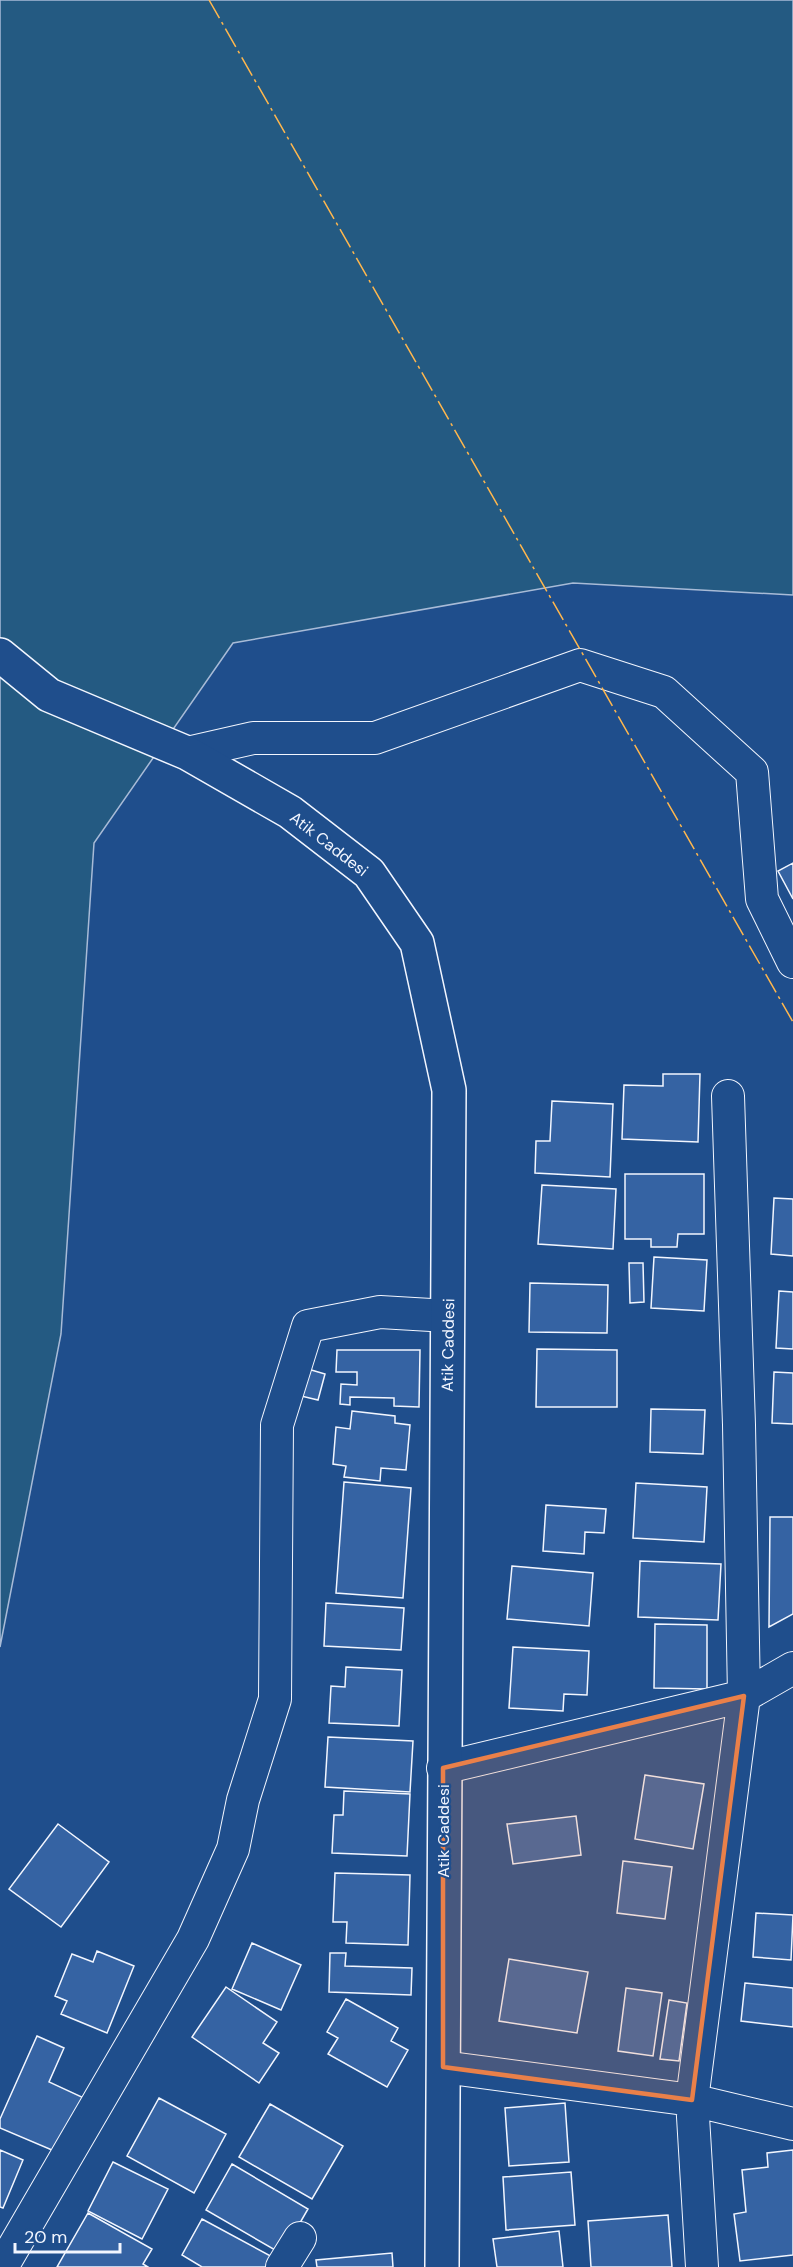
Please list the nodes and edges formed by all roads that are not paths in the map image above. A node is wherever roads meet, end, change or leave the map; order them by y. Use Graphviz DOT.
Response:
graph roads {
  1 [pos="0,656"];
  2 [pos="187,753"];
  3 [pos="793,962"];
  4 [pos="728,1096"];
  5 [pos="448,1316"];
  6 [pos="793,1668"];
  7 [pos="744,1696"];
  8 [pos="443,1768"];
  9 [pos="443,2067"];
  10 [pos="693,2100"];
  11 [pos="793,2124"];
  12 [pos="300,2238"];
  13 [pos="2,2267"];
  14 [pos="282,2267"];
  15 [pos="442,2267"];
  16 [pos="702,2267"];
  1 -- 2 [label="street, Atik Caddesi"];
  2 -- 3 [label="street"];
  2 -- 5 [label="street, Atik Caddesi"];
  4 -- 7 [label="street"];
  5 -- 8 [label="street, Atik Caddesi"];
  5 -- 13 [label="street"];
  6 -- 7 [label="street"];
  7 -- 8 [label="street"];
  7 -- 10 [label="street"];
  8 -- 9 [label="street, Atik Caddesi"];
  9 -- 10 [label="street"];
  9 -- 15 [label="street, Atik Caddesi"];
  10 -- 11 [label="street"];
  10 -- 16 [label="street"];
  12 -- 14 [label="street"];
}
